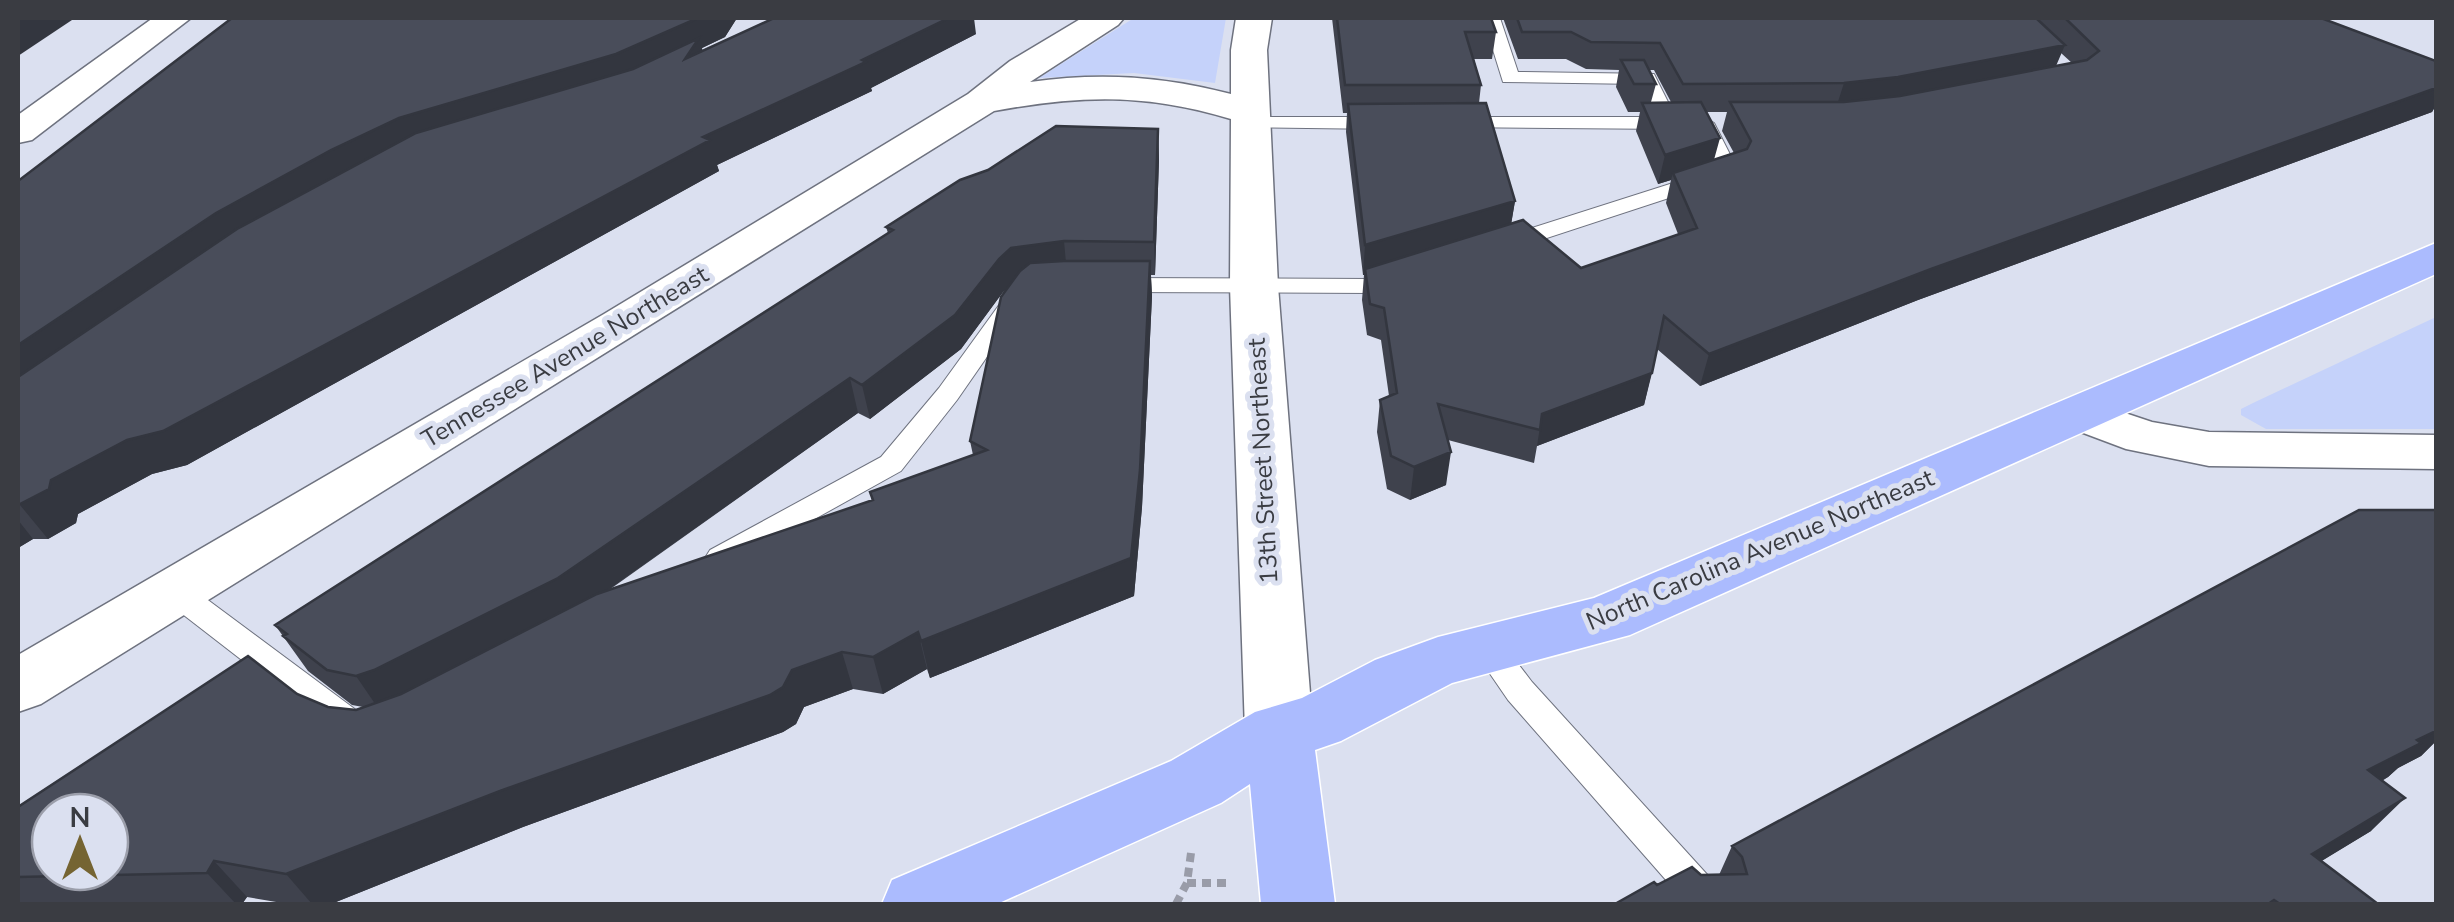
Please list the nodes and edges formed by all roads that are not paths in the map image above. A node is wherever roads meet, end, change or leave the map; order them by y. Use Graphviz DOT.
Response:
graph roads {
  1 [pos="174,18"];
  2 [pos="1106,18"];
  3 [pos="1254,18"];
  4 [pos="1491,18"];
  5 [pos="982,102"];
  6 [pos="1250,117"];
  7 [pos="1668,123"];
  8 [pos="18,132"];
  9 [pos="1486,250"];
  10 [pos="2436,257"];
  11 [pos="1429,268"];
  12 [pos="1084,285"];
  13 [pos="1042,286"];
  14 [pos="1254,286"];
  15 [pos="2080,414"];
  16 [pos="2436,452"];
  17 [pos="696,571"];
  18 [pos="174,591"];
  19 [pos="1490,649"];
  20 [pos="18,686"];
  21 [pos="380,729"];
  22 [pos="1279,731"];
  23 [pos="919,904"];
  24 [pos="1298,904"];
  25 [pos="1710,904"];
  1 -- 8 [label="street"];
  2 -- 5 [label="street, Tennessee Avenue Northeast"];
  3 -- 6 [label="street, 13th Street Northeast"];
  4 -- 7 [label="lane"];
  5 -- 6 [label="street"];
  5 -- 18 [label="street, Tennessee Avenue Northeast"];
  6 -- 7 [label="lane"];
  6 -- 14 [label="street, 13th Street Northeast"];
  7 -- 9 [label="lane"];
  10 -- 15 [label="main road, North Carolina Avenue Northeast"];
  11 -- 14 [label="lane"];
  12 -- 14 [label="lane"];
  13 -- 17 [label="lane"];
  14 -- 22 [label="street, 13th Street Northeast"];
  15 -- 16 [label="street"];
  15 -- 19 [label="main road, North Carolina Avenue Northeast"];
  18 -- 20 [label="street, Tennessee Avenue Northeast"];
  18 -- 21 [label="lane"];
  19 -- 22 [label="main road, North Carolina Avenue Northeast"];
  19 -- 25 [label="lane"];
  22 -- 23 [label="main road, North Carolina Avenue Northeast"];
  22 -- 24 [label="main road, 13th Street Northeast"];
}
